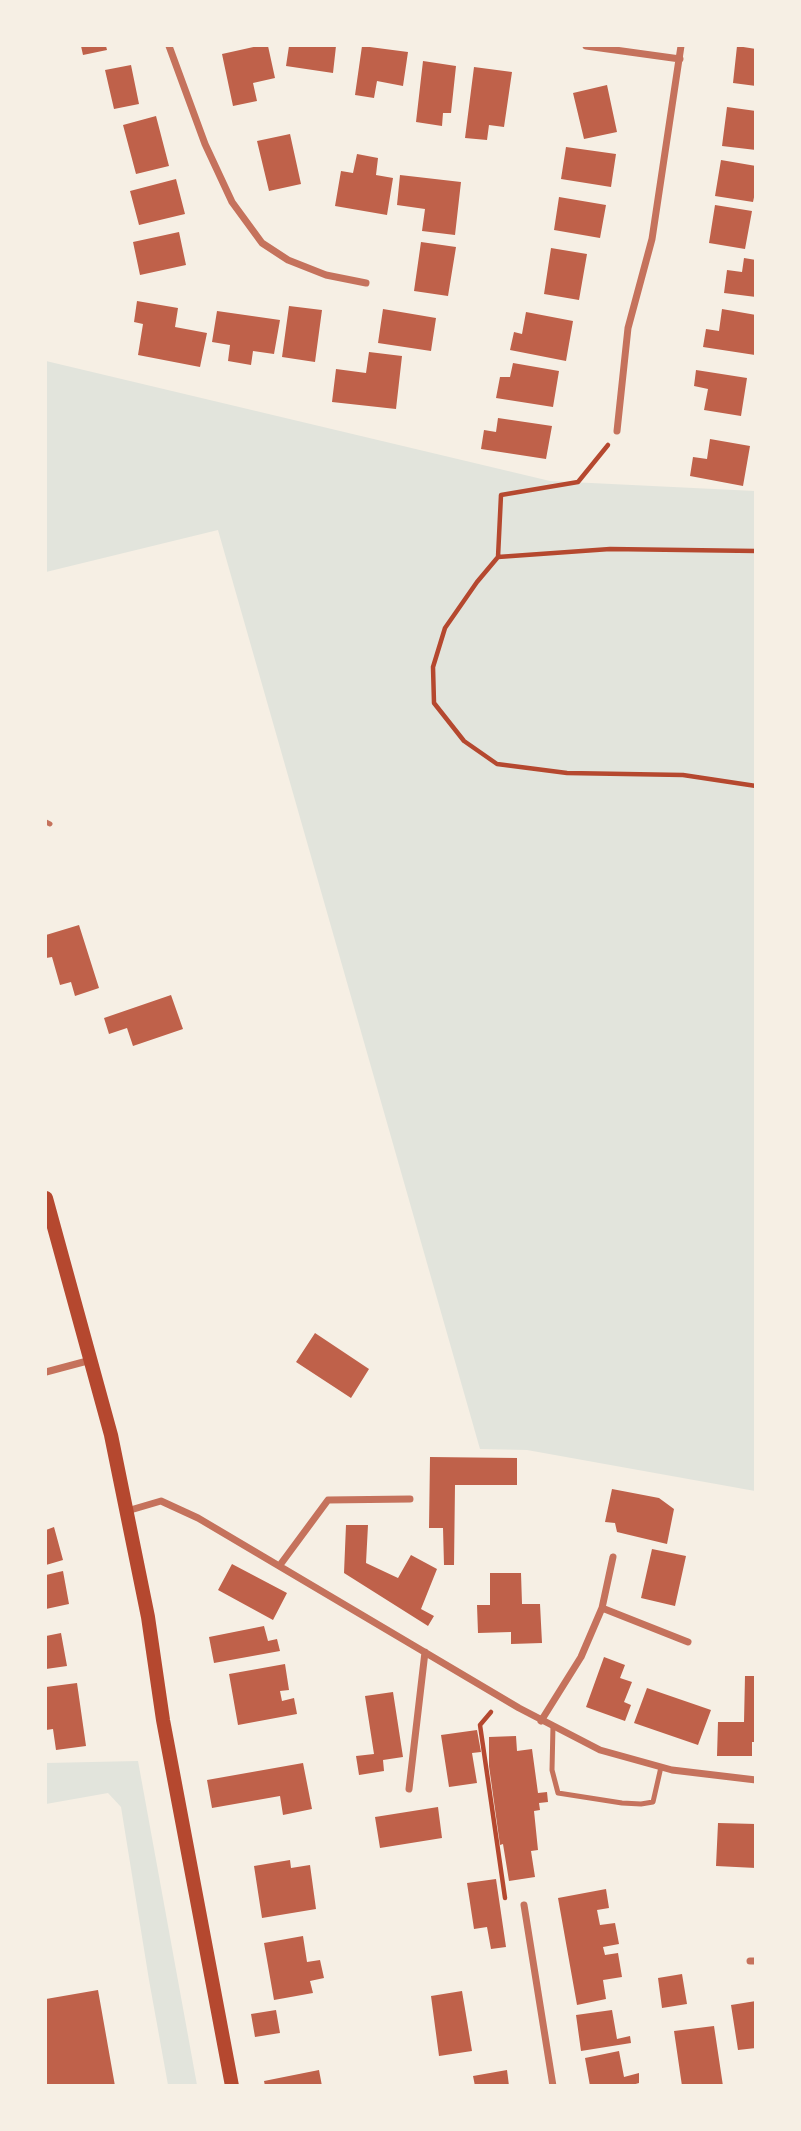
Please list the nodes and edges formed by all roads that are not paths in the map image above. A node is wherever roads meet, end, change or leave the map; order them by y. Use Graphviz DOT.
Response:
graph roads {
  1 [pos="169,46"];
  2 [pos="586,46"];
  3 [pos="681,46"];
  4 [pos="680,59"];
  5 [pos="366,283"];
  6 [pos="617,431"];
  7 [pos="46,1198"];
  8 [pos="91,1360"];
  9 [pos="46,1372"];
  10 [pos="410,1499"];
  11 [pos="126,1511"];
  12 [pos="614,1557"];
  13 [pos="280,1565"];
  14 [pos="602,1608"];
  15 [pos="688,1642"];
  16 [pos="425,1652"];
  17 [pos="541,1721"];
  18 [pos="553,1726"];
  19 [pos="661,1767"];
  20 [pos="755,1780"];
  21 [pos="409,1789"];
  22 [pos="524,1905"];
  23 [pos="232,2085"];
  24 [pos="553,2085"];
  1 -- 5 [label="street"];
  2 -- 4 [label="street"];
  3 -- 4 [label="street"];
  4 -- 6 [label="street"];
  7 -- 8 [label="main road"];
  8 -- 9 [label="street"];
  8 -- 11 [label="main road"];
  10 -- 13 [label="street"];
  11 -- 13 [label="street"];
  11 -- 23 [label="main road"];
  12 -- 14 [label="street"];
  13 -- 16 [label="street"];
  14 -- 15 [label="street"];
  14 -- 17 [label="street"];
  16 -- 17 [label="street"];
  16 -- 21 [label="street"];
  17 -- 18 [label="street"];
  18 -- 19 [label="street"];
  18 -- 19 [label="lane"];
  19 -- 20 [label="street"];
  22 -- 24 [label="street"];
}
